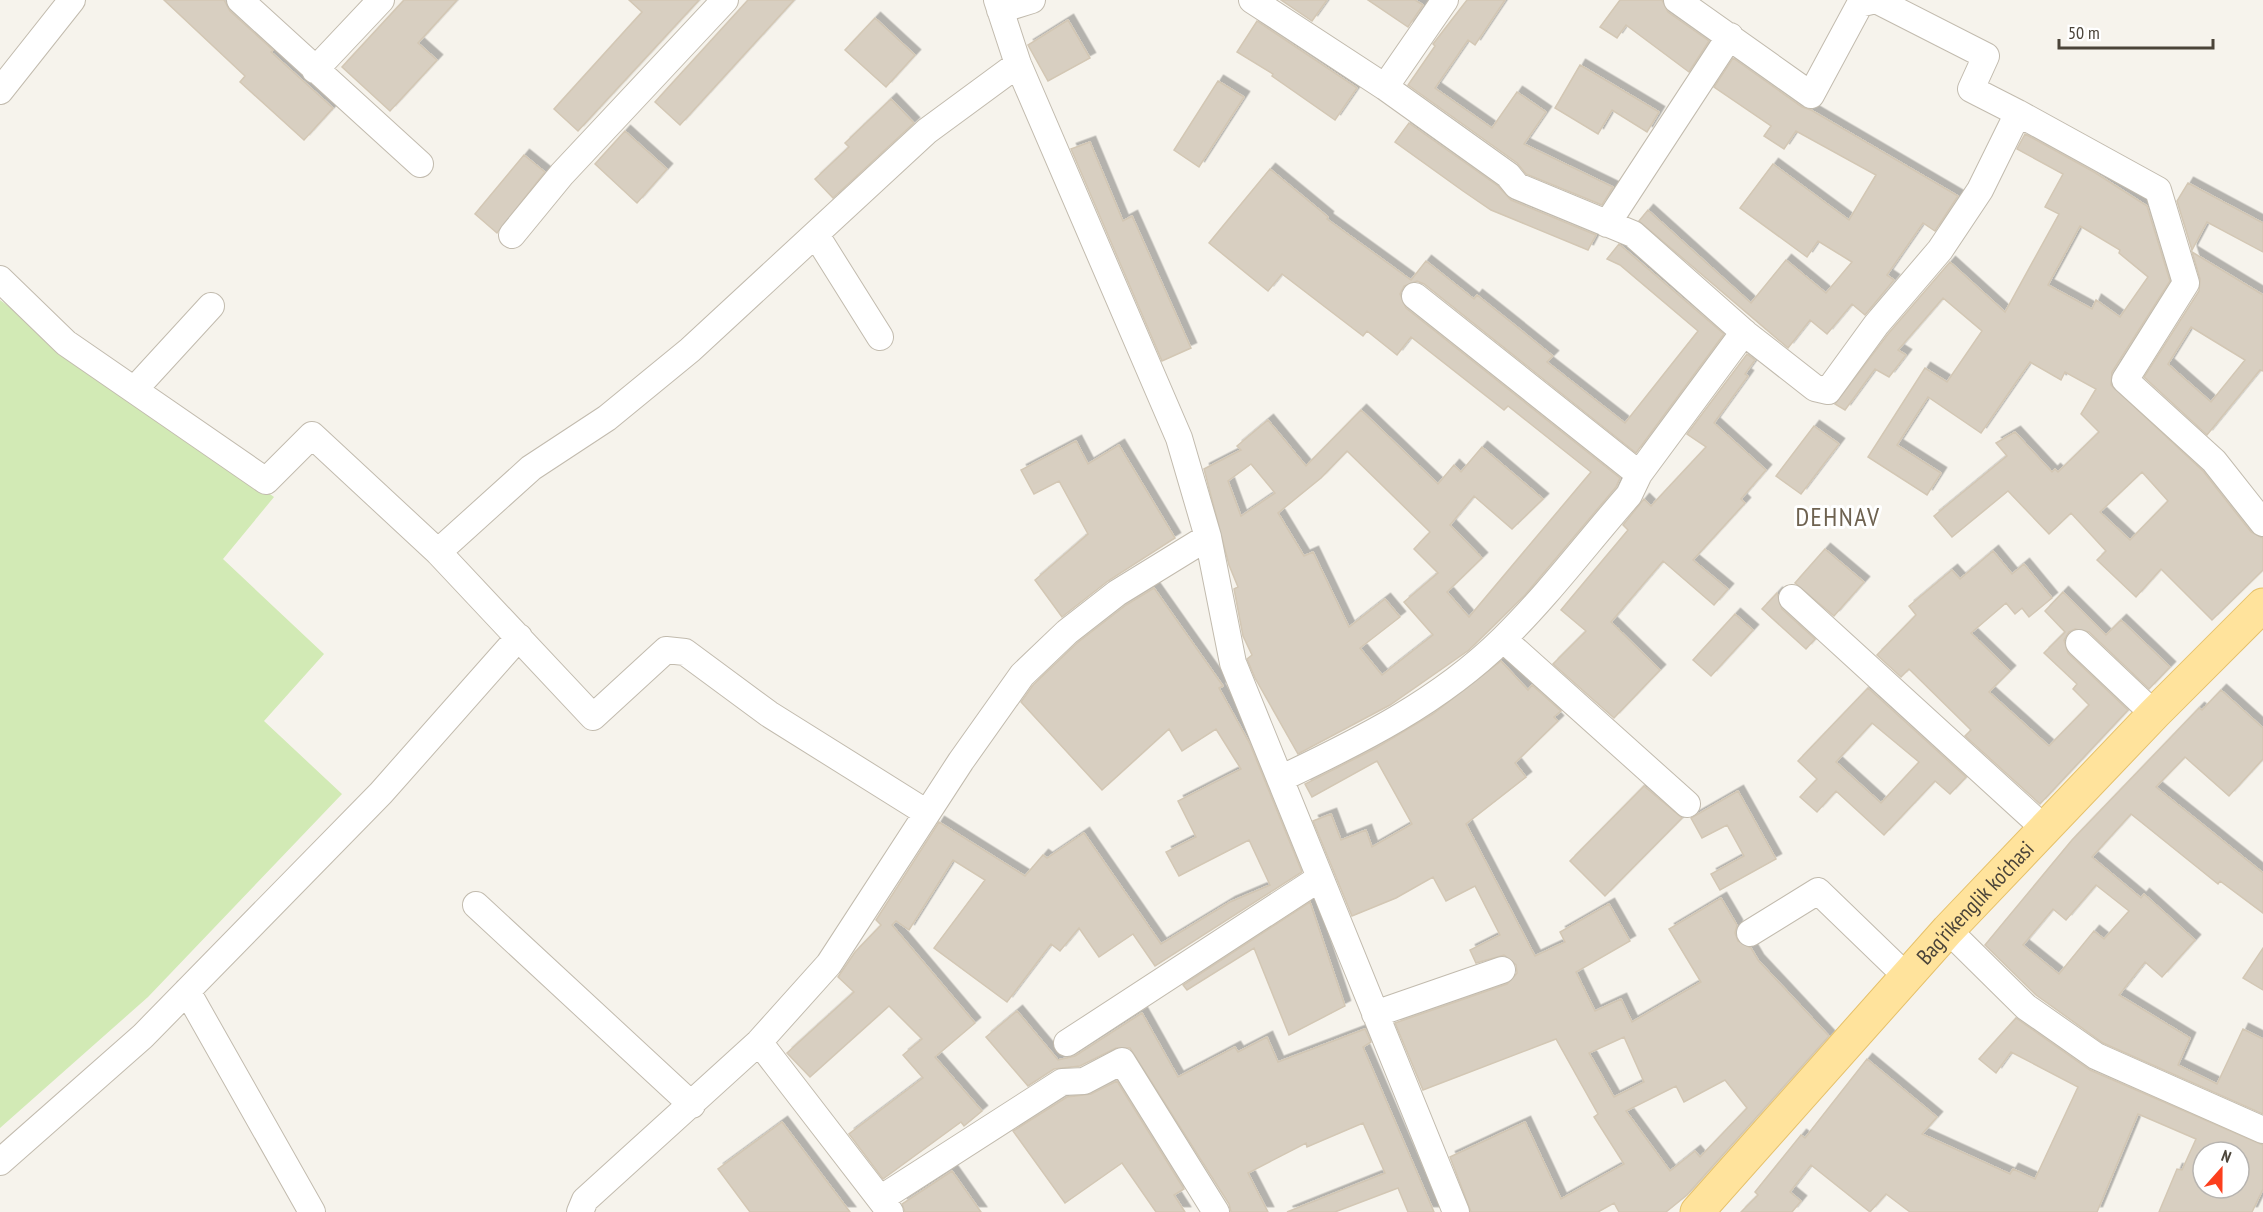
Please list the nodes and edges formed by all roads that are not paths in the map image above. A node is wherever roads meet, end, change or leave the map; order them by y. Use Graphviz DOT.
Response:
graph roads {
  1 [pos="72,0"];
  2 [pos="240,0"];
  3 [pos="381,0"];
  4 [pos="725,0"];
  5 [pos="1032,0"];
  6 [pos="1252,0"];
  7 [pos="1445,0"];
  8 [pos="1677,0"];
  9 [pos="999,5"];
  10 [pos="1730,36"];
  11 [pos="1018,64"];
  12 [pos="315,70"];
  13 [pos="1385,87"];
  14 [pos="0,91"];
  15 [pos="2018,113"];
  16 [pos="420,164"];
  17 [pos="1607,224"];
  18 [pos="512,235"];
  19 [pos="816,235"];
  20 [pos="0,279"];
  21 [pos="1415,296"];
  22 [pos="211,306"];
  23 [pos="1744,332"];
  24 [pos="880,338"];
  25 [pos="134,390"];
  26 [pos="1639,474"];
  27 [pos="2263,523"];
  28 [pos="1208,537"];
  29 [pos="438,552"];
  30 [pos="1792,598"];
  31 [pos="2263,605"];
  32 [pos="519,637"];
  33 [pos="1503,639"];
  34 [pos="2079,643"];
  35 [pos="2154,714"];
  36 [pos="1280,779"];
  37 [pos="1687,804"];
  38 [pos="927,813"];
  39 [pos="2045,829"];
  40 [pos="1320,878"];
  41 [pos="476,905"];
  42 [pos="1948,930"];
  43 [pos="1750,933"];
  44 [pos="1502,970"];
  45 [pos="1907,977"];
  46 [pos="187,991"];
  47 [pos="1375,1014"];
  48 [pos="759,1042"];
  49 [pos="1067,1043"];
  50 [pos="692,1105"];
  51 [pos="2263,1130"];
  52 [pos="0,1162"];
  53 [pos="885,1205"];
  54 [pos="312,1212"];
  55 [pos="580,1212"];
  56 [pos="1216,1212"];
  57 [pos="1456,1212"];
  58 [pos="1697,1212"];
  1 -- 14 [label="street"];
  2 -- 12 [label="street"];
  3 -- 12 [label="street"];
  4 -- 18 [label="street"];
  5 -- 9 [label="street"];
  6 -- 13 [label="street"];
  7 -- 13 [label="street"];
  8 -- 10 [label="street"];
  9 -- 11 [label="street"];
  10 -- 15 [label="street"];
  10 -- 17 [label="street"];
  11 -- 19 [label="street"];
  11 -- 28 [label="street"];
  12 -- 16 [label="street"];
  13 -- 17 [label="street"];
  15 -- 23 [label="street"];
  15 -- 27 [label="street"];
  17 -- 23 [label="street"];
  19 -- 24 [label="street"];
  19 -- 29 [label="street"];
  20 -- 25 [label="street"];
  21 -- 26 [label="street"];
  22 -- 25 [label="street"];
  23 -- 26 [label="street"];
  25 -- 29 [label="street"];
  26 -- 33 [label="street"];
  28 -- 36 [label="street"];
  28 -- 38 [label="street"];
  29 -- 32 [label="street"];
  30 -- 39 [label="street"];
  31 -- 35 [label="main road, Bag'rikenglik ko'chasi"];
  32 -- 38 [label="street"];
  32 -- 46 [label="street"];
  33 -- 36 [label="street"];
  33 -- 37 [label="street"];
  34 -- 35 [label="street"];
  35 -- 39 [label="main road, Bag'rikenglik ko'chasi"];
  36 -- 40 [label="street"];
  38 -- 48 [label="street"];
  39 -- 42 [label="main road, Bag'rikenglik ko'chasi"];
  40 -- 47 [label="street"];
  40 -- 49 [label="street"];
  41 -- 50 [label="street"];
  42 -- 45 [label="main road, Bag'rikenglik ko'chasi"];
  42 -- 51 [label="street"];
  43 -- 45 [label="street"];
  44 -- 47 [label="street"];
  45 -- 58 [label="main road, Bag'rikenglik ko'chasi"];
  46 -- 52 [label="street"];
  46 -- 54 [label="street"];
  47 -- 57 [label="street"];
  48 -- 50 [label="street"];
  48 -- 53 [label="street"];
  50 -- 55 [label="street"];
  53 -- 56 [label="street"];
}
